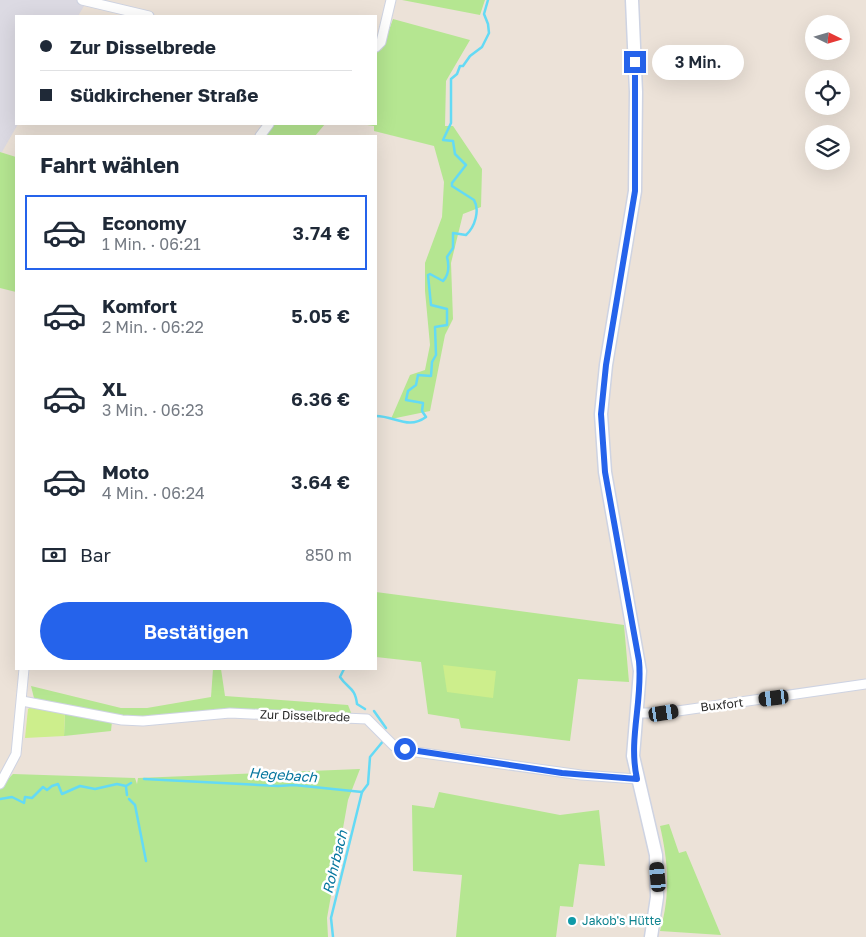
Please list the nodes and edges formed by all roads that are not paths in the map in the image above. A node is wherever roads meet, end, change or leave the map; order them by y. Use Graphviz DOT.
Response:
graph roads {
  1 [pos="82,0"];
  2 [pos="391,0"];
  3 [pos="632,0"];
  4 [pos="145,15"];
  5 [pos="377,46"];
  6 [pos="24,670"];
  7 [pos="866,684"];
  8 [pos="22,701"];
  9 [pos="636,713"];
  10 [pos="637,779"];
  11 [pos="0,784"];
  12 [pos="651,937"];
  1 -- 4 [label="street"];
  2 -- 5 [label="street"];
  3 -- 9 [label="street"];
  6 -- 8 [label="street"];
  7 -- 9 [label="street, Buxfort"];
  8 -- 10 [label="street, Zur Disselbrede"];
  8 -- 11 [label="street"];
  9 -- 10 [label="street"];
  10 -- 12 [label="street"];
}
